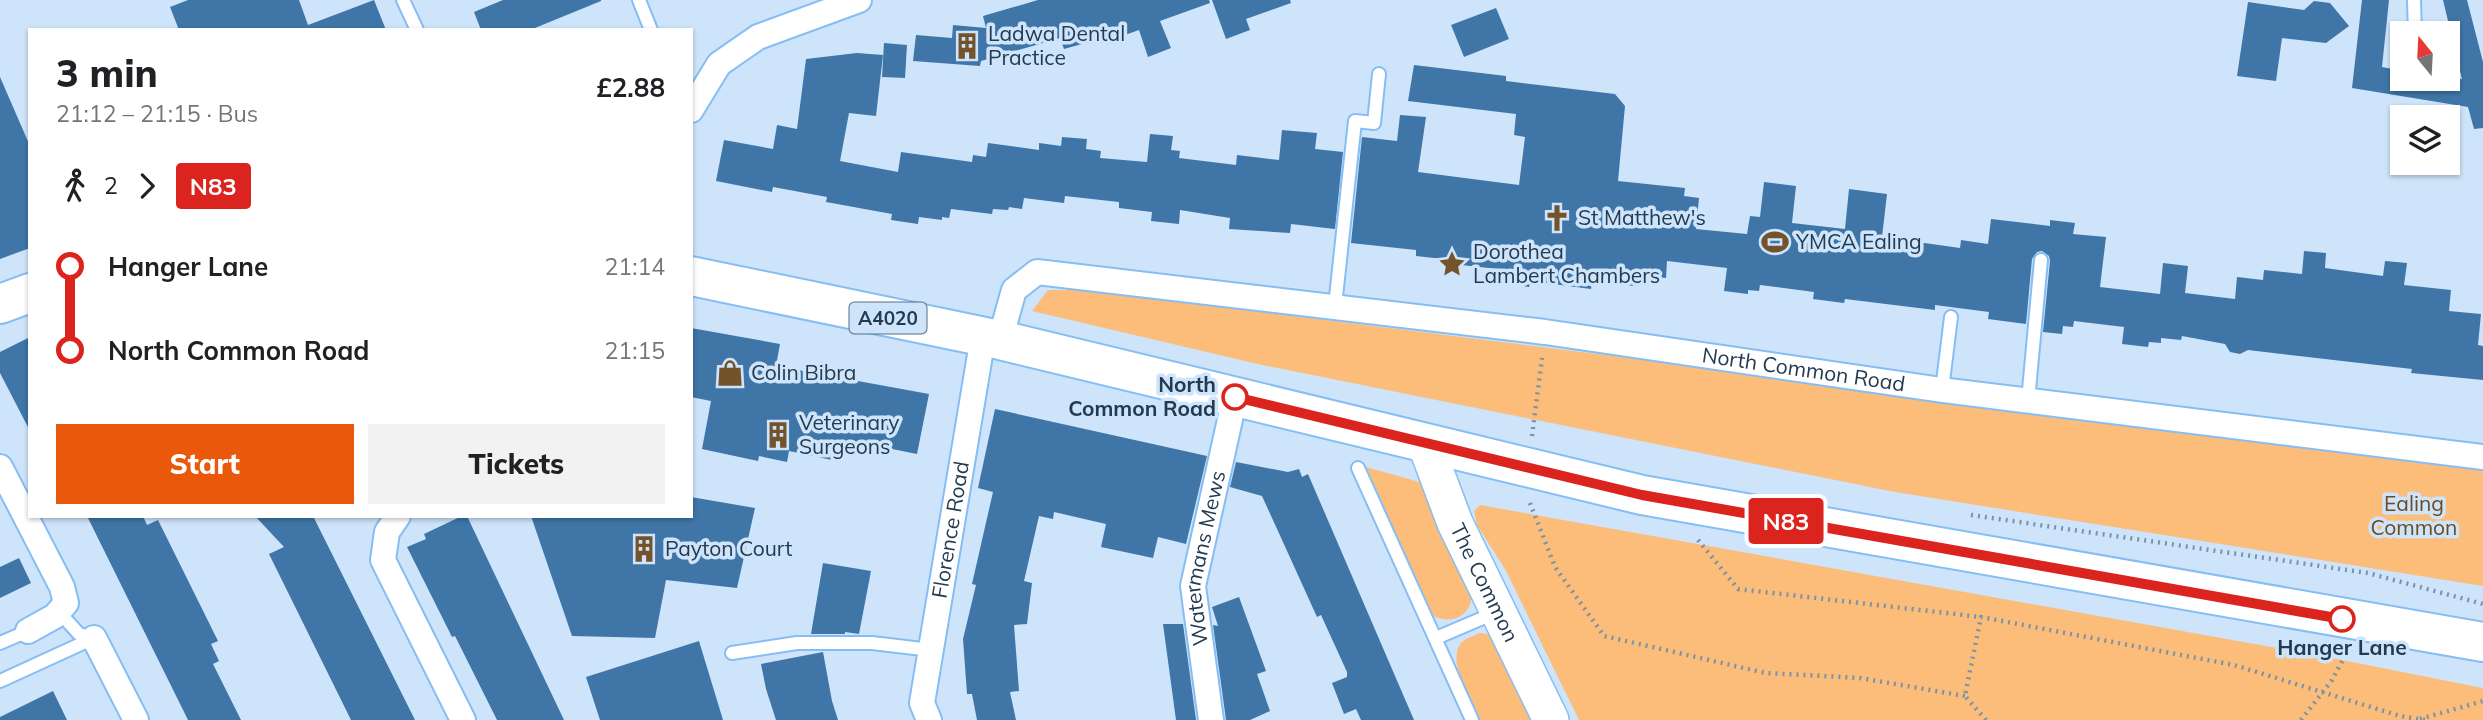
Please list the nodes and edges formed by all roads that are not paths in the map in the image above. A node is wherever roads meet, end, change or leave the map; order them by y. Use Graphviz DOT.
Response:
graph roads {
  1 [pos="403,0"];
  2 [pos="639,0"];
  3 [pos="859,0"];
  4 [pos="2414,0"];
  5 [pos="833,4"];
  6 [pos="2415,21"];
  7 [pos="416,28"];
  8 [pos="650,28"];
  9 [pos="1379,74"];
  10 [pos="693,107"];
  11 [pos="2041,260"];
  12 [pos="693,276"];
  13 [pos="28,294"];
  14 [pos="0,304"];
  15 [pos="1335,306"];
  16 [pos="1951,317"];
  17 [pos="992,339"];
  18 [pos="1942,390"];
  19 [pos="1235,397"];
  20 [pos="2028,401"];
  21 [pos="1425,443"];
  22 [pos="2483,457"];
  23 [pos="0,467"];
  24 [pos="1358,468"];
  25 [pos="397,518"];
  26 [pos="1499,611"];
  27 [pos="59,612"];
  28 [pos="28,631"];
  29 [pos="94,638"];
  30 [pos="1436,638"];
  31 [pos="2483,642"];
  32 [pos="0,643"];
  33 [pos="931,650"];
  34 [pos="732,653"];
  35 [pos="0,681"];
  36 [pos="136,720"];
  37 [pos="463,720"];
  38 [pos="929,720"];
  39 [pos="1211,720"];
  40 [pos="1472,720"];
  41 [pos="1551,720"];
  1 -- 7 [label="lane"];
  2 -- 8 [label="lane"];
  3 -- 5 [label="street"];
  4 -- 6 [label="lane"];
  5 -- 10 [label="street"];
  9 -- 15 [label="lane"];
  11 -- 20 [label="lane"];
  12 -- 17 [label="main road, A4020"];
  13 -- 14 [label="main road"];
  15 -- 17 [label="street, North Common Road"];
  15 -- 18 [label="street, North Common Road"];
  16 -- 18 [label="lane"];
  17 -- 19 [label="main road, A4020"];
  17 -- 33 [label="street, Florence Road"];
  18 -- 20 [label="street, North Common Road"];
  19 -- 21 [label="main road, A4020"];
  19 -- 39 [label="street, Watermans Mews"];
  20 -- 22 [label="street, North Common Road"];
  21 -- 26 [label="street, The Common"];
  21 -- 31 [label="main road, A4020"];
  23 -- 27 [label="street"];
  24 -- 30 [label="lane"];
  25 -- 37 [label="street"];
  26 -- 30 [label="lane"];
  26 -- 41 [label="street, The Common"];
  27 -- 28 [label="street"];
  27 -- 29 [label="lane"];
  28 -- 32 [label="lane"];
  29 -- 35 [label="lane"];
  29 -- 36 [label="street"];
  30 -- 40 [label="lane"];
  33 -- 34 [label="lane"];
  33 -- 38 [label="street, Florence Road"];
}
